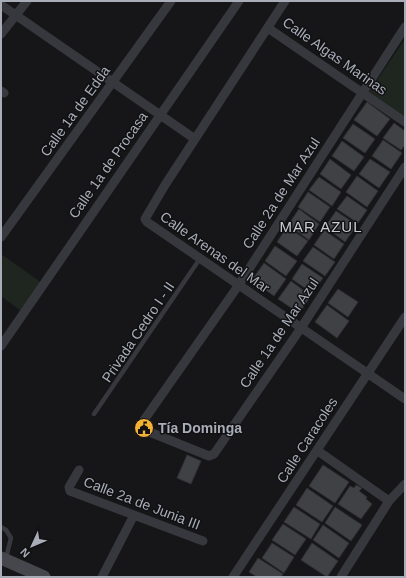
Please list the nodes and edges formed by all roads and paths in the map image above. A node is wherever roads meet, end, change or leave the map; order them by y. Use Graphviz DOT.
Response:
graph roads {
  1 [pos="27,1"];
  2 [pos="171,1"];
  3 [pos="239,1"];
  4 [pos="285,1"];
  5 [pos="1,5"];
  6 [pos="16,15"];
  7 [pos="405,27"];
  8 [pos="268,28"];
  9 [pos="1,34"];
  10 [pos="113,82"];
  11 [pos="362,93"];
  12 [pos="160,115"];
  13 [pos="405,122"];
  14 [pos="195,139"];
  15 [pos="405,167"];
  16 [pos="1,237"];
  17 [pos="200,260"];
  18 [pos="238,286"];
  19 [pos="405,317"];
  20 [pos="301,328"];
  21 [pos="3,340"];
  22 [pos="366,374"];
  23 [pos="405,399"];
  24 [pos="94,414"];
  25 [pos="147,431"];
  26 [pos="318,451"];
  27 [pos="79,470"];
  28 [pos="405,484"];
  29 [pos="389,501"];
  30 [pos="134,515"];
  31 [pos="1,527"];
  32 [pos="203,541"];
  33 [pos="3,559"];
  34 [pos="40,576"];
  35 [pos="102,577"];
  36 [pos="233,577"];
  37 [pos="341,577"];
  1 -- 6 [label="street"];
  2 -- 10 [label="street, Calle 1a de Edda"];
  3 -- 12 [label="street, Calle 1a de Procasa"];
  4 -- 8 [label="street, Calle Arenas del Mar"];
  5 -- 6 [label="street"];
  6 -- 9 [label="street"];
  6 -- 10 [label="street"];
  7 -- 11 [label="street, Calle 2a de Mar Azul"];
  8 -- 11 [label="street, Calle Algas Marinas"];
  8 -- 14 [label="street, Calle Arenas del Mar"];
  10 -- 12 [label="street"];
  10 -- 16 [label="street, Calle 1a de Edda"];
  11 -- 13 [label="street, Calle Algas Marinas"];
  11 -- 18 [label="street, Calle 2a de Mar Azul"];
  12 -- 14 [label="street"];
  12 -- 21 [label="street, Calle 1a de Procasa"];
  14 -- 17 [label="street, Calle Arenas del Mar"];
  15 -- 20 [label="street, Calle 1a de Mar Azul"];
  17 -- 18 [label="street, Calle Arenas del Mar"];
  17 -- 24 [label="lane, Privada Cedro I - II"];
  18 -- 20 [label="street, Calle Arenas del Mar"];
  18 -- 25 [label="street, Calle 2a de Mar Azul"];
  19 -- 22 [label="street, Calle Caracoles"];
  20 -- 22 [label="street, Calle Arenas del Mar"];
  20 -- 25 [label="street, Calle 1a de Mar Azul"];
  22 -- 23 [label="street, Calle Arenas del Mar"];
  22 -- 26 [label="street, Calle Caracoles"];
  26 -- 29 [label="street"];
  26 -- 36 [label="street, Calle Caracoles"];
  27 -- 30 [label="street, Calle 2a de Junia III"];
  28 -- 29 [label="street"];
  29 -- 37 [label="street"];
  30 -- 32 [label="street, Calle 2a de Junia III"];
  30 -- 35 [label="street"];
  31 -- 33 [label="lane"];
  33 -- 34 [label="main road"];
}
